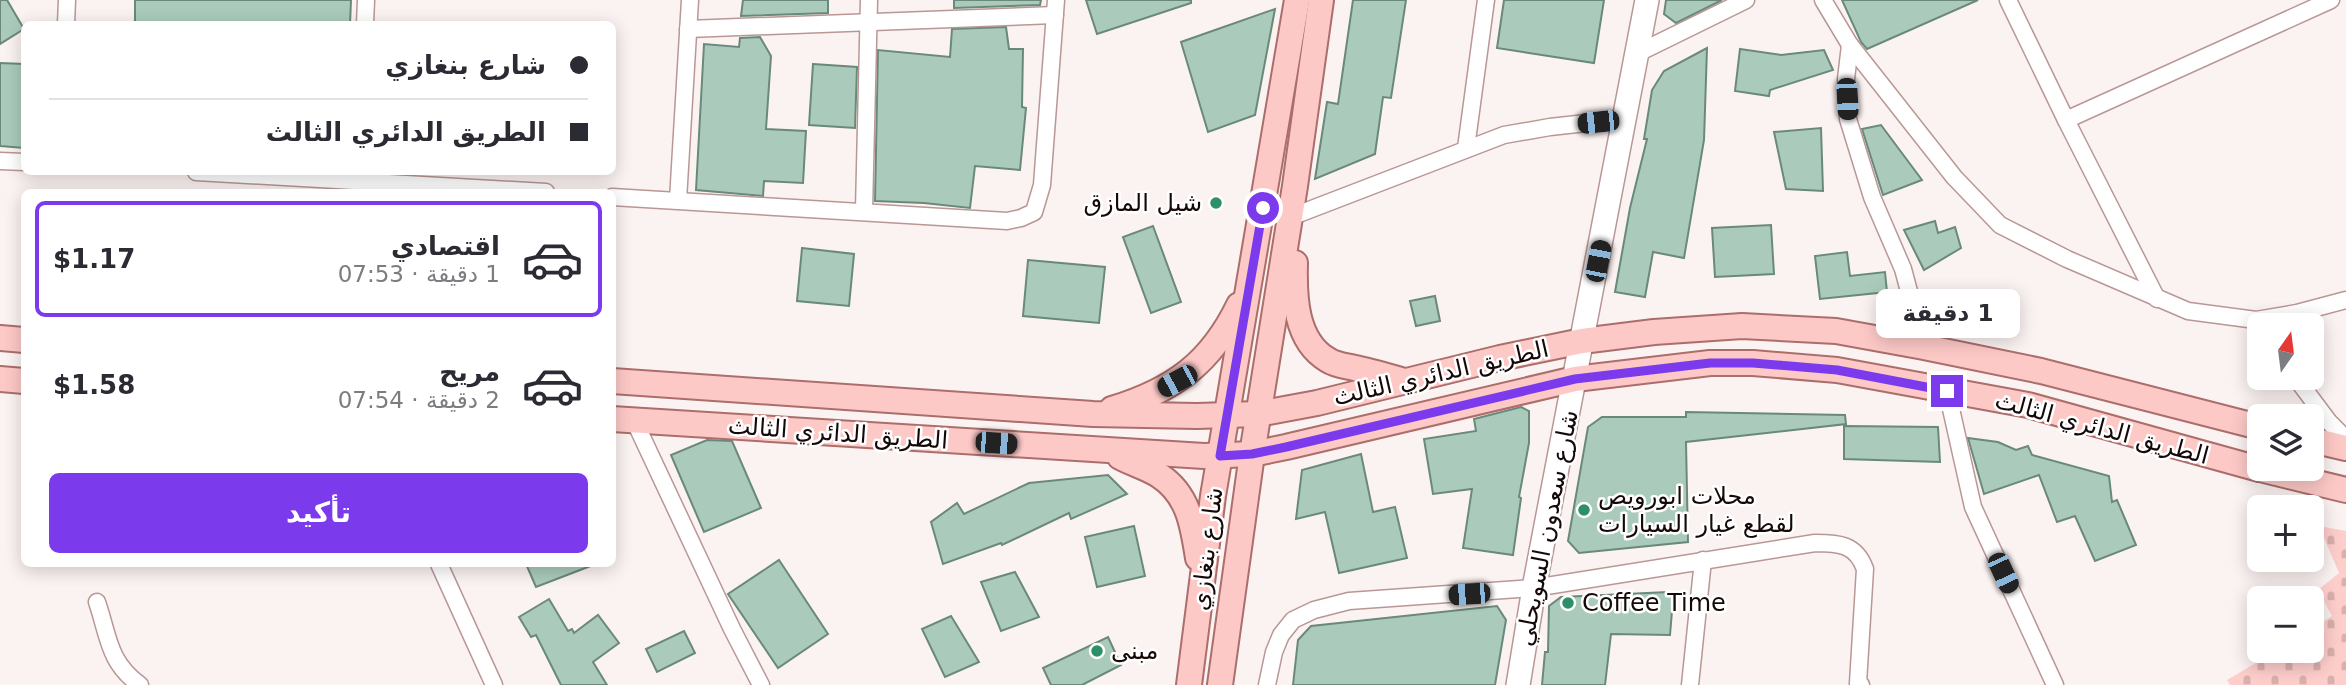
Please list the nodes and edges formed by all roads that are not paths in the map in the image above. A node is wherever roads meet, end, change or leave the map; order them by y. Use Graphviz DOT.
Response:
graph roads {
  1 [pos="68,0"];
  2 [pos="366,0"];
  3 [pos="690,0"];
  4 [pos="869,0"];
  5 [pos="1297,0"];
  6 [pos="1321,0"];
  7 [pos="1486,0"];
  8 [pos="1647,0"];
  9 [pos="1746,0"];
  10 [pos="1823,0"];
  11 [pos="2008,0"];
  12 [pos="2331,0"];
  13 [pos="1055,8"];
  14 [pos="66,21"];
  15 [pos="365,21"];
  16 [pos="869,24"];
  17 [pos="688,29"];
  18 [pos="1850,45"];
  19 [pos="1636,54"];
  20 [pos="1622,119"];
  21 [pos="2066,120"];
  22 [pos="1466,148"];
  23 [pos="0,161"];
  24 [pos="21,162"];
  25 [pos="248,175"];
  26 [pos="1295,186"];
  27 [pos="494,189"];
  28 [pos="616,197"];
  29 [pos="678,200"];
  30 [pos="864,210"];
  31 [pos="1296,215"];
  32 [pos="1251,283"];
  33 [pos="2157,299"];
  34 [pos="2346,300"];
  35 [pos="2297,313"];
  36 [pos="2247,321"];
  37 [pos="0,338"];
  38 [pos="21,340"];
  39 [pos="1582,341"];
  40 [pos="1924,347"];
  41 [pos="0,379"];
  42 [pos="1575,379"];
  43 [pos="21,381"];
  44 [pos="616,381"];
  45 [pos="1405,381"];
  46 [pos="2305,390"];
  47 [pos="1947,391"];
  48 [pos="1093,414"];
  49 [pos="1258,414"];
  50 [pos="1227,415"];
  51 [pos="623,420"];
  52 [pos="2247,424"];
  53 [pos="2346,439"];
  54 [pos="2324,443"];
  55 [pos="2346,448"];
  56 [pos="1107,450"];
  57 [pos="1252,454"];
  58 [pos="1220,456"];
  59 [pos="2247,465"];
  60 [pos="2312,481"];
  61 [pos="2346,489"];
  62 [pos="1703,560"];
  63 [pos="440,567"];
  64 [pos="1203,587"];
  65 [pos="1534,588"];
  66 [pos="97,602"];
  67 [pos="1859,684"];
  68 [pos="140,685"];
  69 [pos="494,685"];
  70 [pos="761,685"];
  71 [pos="1189,685"];
  72 [pos="1220,685"];
  73 [pos="1268,685"];
  74 [pos="1518,685"];
  75 [pos="1690,685"];
  76 [pos="2055,685"];
  1 -- 14 [label="street"];
  2 -- 15 [label="street"];
  3 -- 17 [label="street"];
  4 -- 16 [label="street"];
  5 -- 32 [label="main road, شارع بنغازي"];
  6 -- 26 [label="main road, شارع بنغازي"];
  7 -- 22 [label="street"];
  8 -- 19 [label="main road, شارع سعدون السويحلي"];
  9 -- 19 [label="street"];
  10 -- 18 [label="street"];
  11 -- 21 [label="street"];
  12 -- 21 [label="street"];
  13 -- 16 [label="street"];
  13 -- 30 [label="street"];
  16 -- 17 [label="street"];
  16 -- 30 [label="street"];
  17 -- 29 [label="street"];
  18 -- 33 [label="street"];
  18 -- 40 [label="street"];
  19 -- 20 [label="main road, شارع سعدون السويحلي"];
  20 -- 22 [label="street"];
  20 -- 39 [label="main road, شارع سعدون السويحلي"];
  21 -- 33 [label="street"];
  22 -- 31 [label="street"];
  23 -- 24 [label="street"];
  25 -- 27 [label="street"];
  26 -- 31 [label="main road"];
  26 -- 49 [label="main road, شارع بنغازي"];
  28 -- 29 [label="street"];
  29 -- 30 [label="street"];
  31 -- 45 [label="main road"];
  32 -- 48 [label="main road"];
  32 -- 50 [label="main road, شارع بنغازي"];
  33 -- 36 [label="street"];
  34 -- 35 [label="street"];
  37 -- 38 [label="main road"];
  39 -- 40 [label="main road, الطريق الدائري الثالث"];
  39 -- 42 [label="main road, شارع سعدون السويحلي"];
  39 -- 45 [label="main road, الطريق الدائري الثالث"];
  40 -- 52 [label="main road, الطريق الدائري الثالث"];
  41 -- 43 [label="main road"];
  42 -- 47 [label="main road, الطريق الدائري الثالث"];
  42 -- 57 [label="main road, الطريق الدائري الثالث"];
  42 -- 65 [label="main road, شارع سعدون السويحلي"];
  44 -- 48 [label="main road, الطريق الدائري الثالث"];
  45 -- 49 [label="main road, الطريق الدائري الثالث"];
  46 -- 53 [label="street"];
  47 -- 59 [label="main road, الطريق الدائري الثالث"];
  47 -- 76 [label="street"];
  48 -- 50 [label="main road, الطريق الدائري الثالث"];
  49 -- 50 [label="main road, الطريق الدائري الثالث"];
  49 -- 57 [label="main road, شارع بنغازي"];
  50 -- 58 [label="main road, شارع بنغازي"];
  51 -- 56 [label="main road, الطريق الدائري الثالث"];
  51 -- 70 [label="street"];
  54 -- 55 [label="main road"];
  56 -- 58 [label="main road, الطريق الدائري الثالث"];
  56 -- 64 [label="main road"];
  57 -- 58 [label="main road, الطريق الدائري الثالث"];
  57 -- 72 [label="main road, شارع بنغازي"];
  58 -- 64 [label="main road, شارع بنغازي"];
  60 -- 61 [label="main road, الطريق الدائري الثالث"];
  62 -- 65 [label="street"];
  62 -- 67 [label="street"];
  62 -- 75 [label="street"];
  63 -- 69 [label="street"];
  64 -- 71 [label="main road, شارع بنغازي"];
  65 -- 73 [label="street"];
  65 -- 74 [label="main road, شارع سعدون السويحلي"];
  66 -- 68 [label="street"];
}
